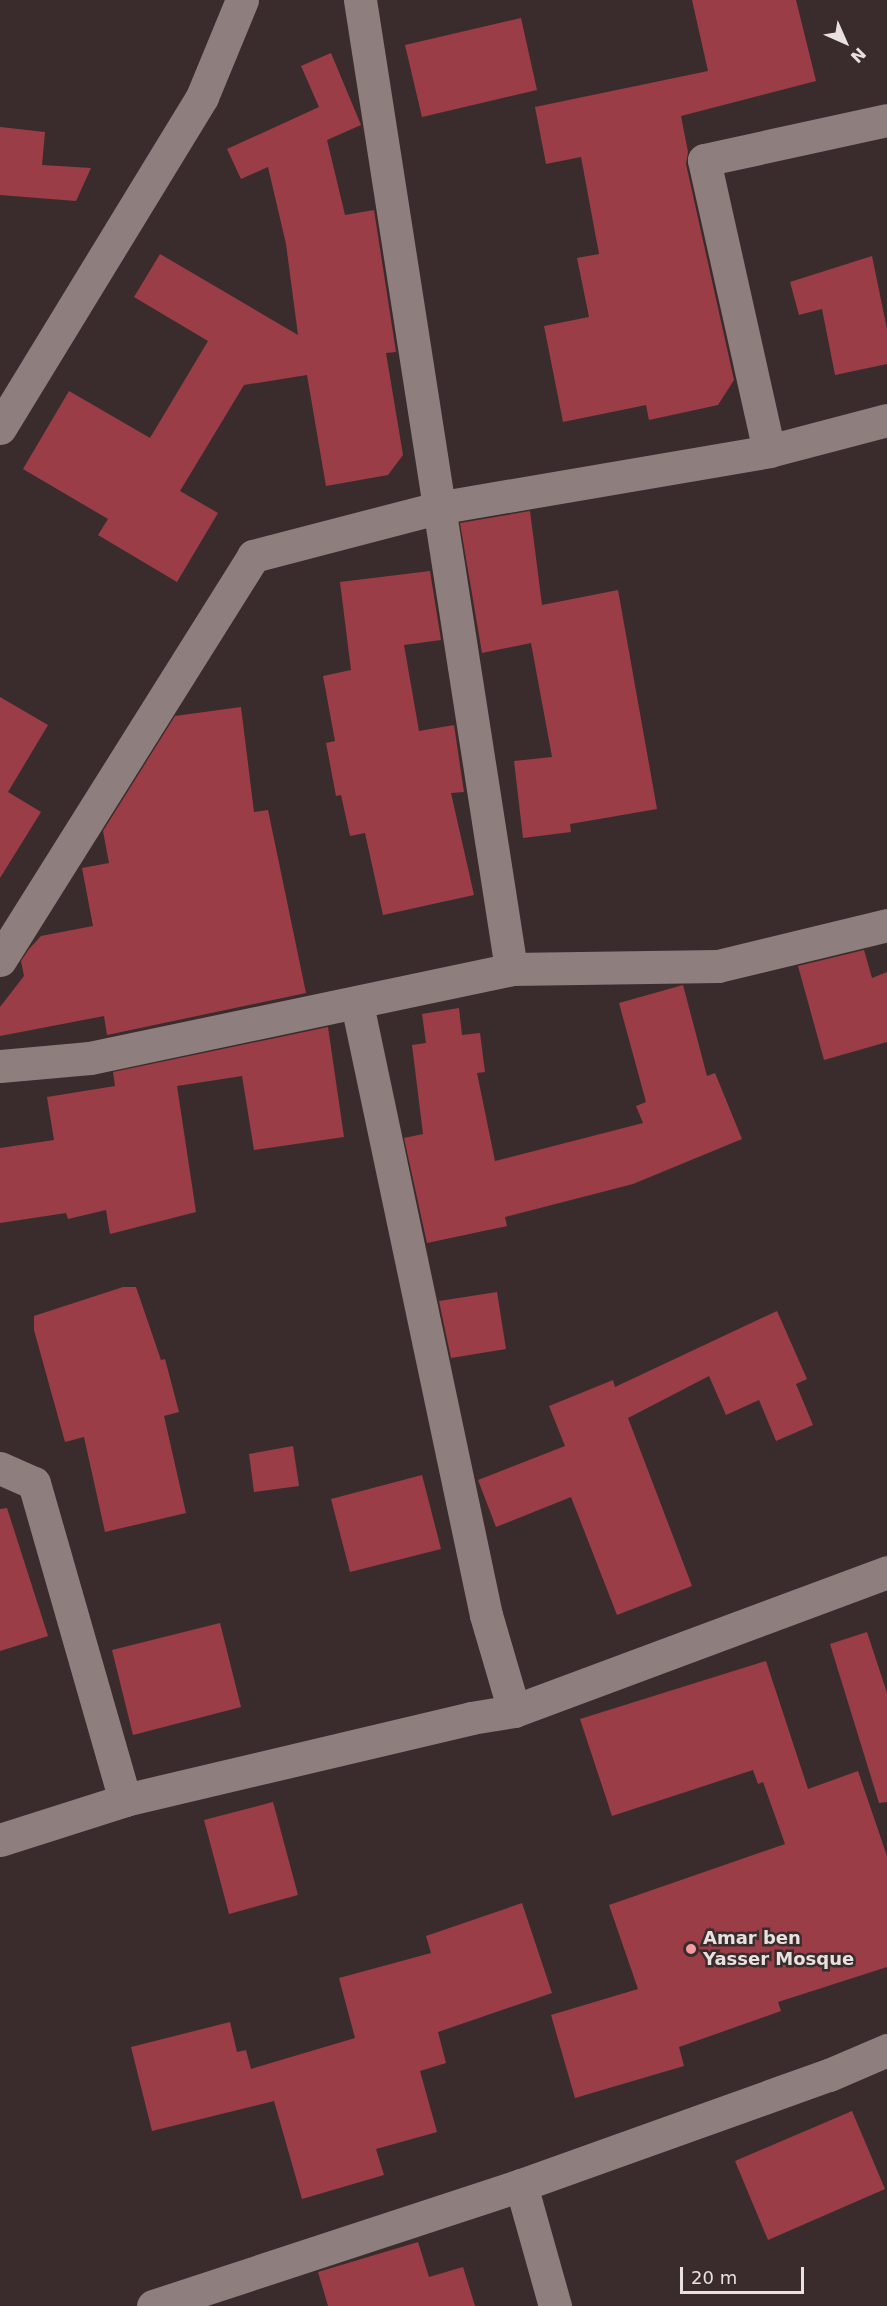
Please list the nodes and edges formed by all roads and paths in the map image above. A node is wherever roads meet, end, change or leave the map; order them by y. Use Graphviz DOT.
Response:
graph roads {
  1 [pos="242,0"];
  2 [pos="360,0"];
  3 [pos="887,120"];
  4 [pos="887,420"];
  5 [pos="0,428"];
  6 [pos="769,451"];
  7 [pos="437,508"];
  8 [pos="887,925"];
  9 [pos="0,960"];
  10 [pos="511,969"];
  11 [pos="357,1004"];
  12 [pos="0,1066"];
  13 [pos="0,1468"];
  14 [pos="887,1572"];
  15 [pos="514,1711"];
  16 [pos="125,1800"];
  17 [pos="0,1840"];
  18 [pos="887,2050"];
  19 [pos="521,2185"];
  20 [pos="153,2306"];
  21 [pos="555,2306"];
  1 -- 5 [label="street"];
  2 -- 7 [label="street"];
  3 -- 6 [label="street"];
  4 -- 6 [label="street"];
  6 -- 7 [label="street"];
  7 -- 9 [label="street"];
  7 -- 10 [label="street"];
  8 -- 10 [label="street"];
  10 -- 11 [label="street"];
  11 -- 12 [label="street"];
  11 -- 15 [label="street"];
  13 -- 16 [label="street"];
  14 -- 15 [label="street"];
  15 -- 16 [label="street"];
  16 -- 17 [label="street"];
  18 -- 19 [label="street"];
  19 -- 20 [label="street"];
  19 -- 21 [label="street"];
}
